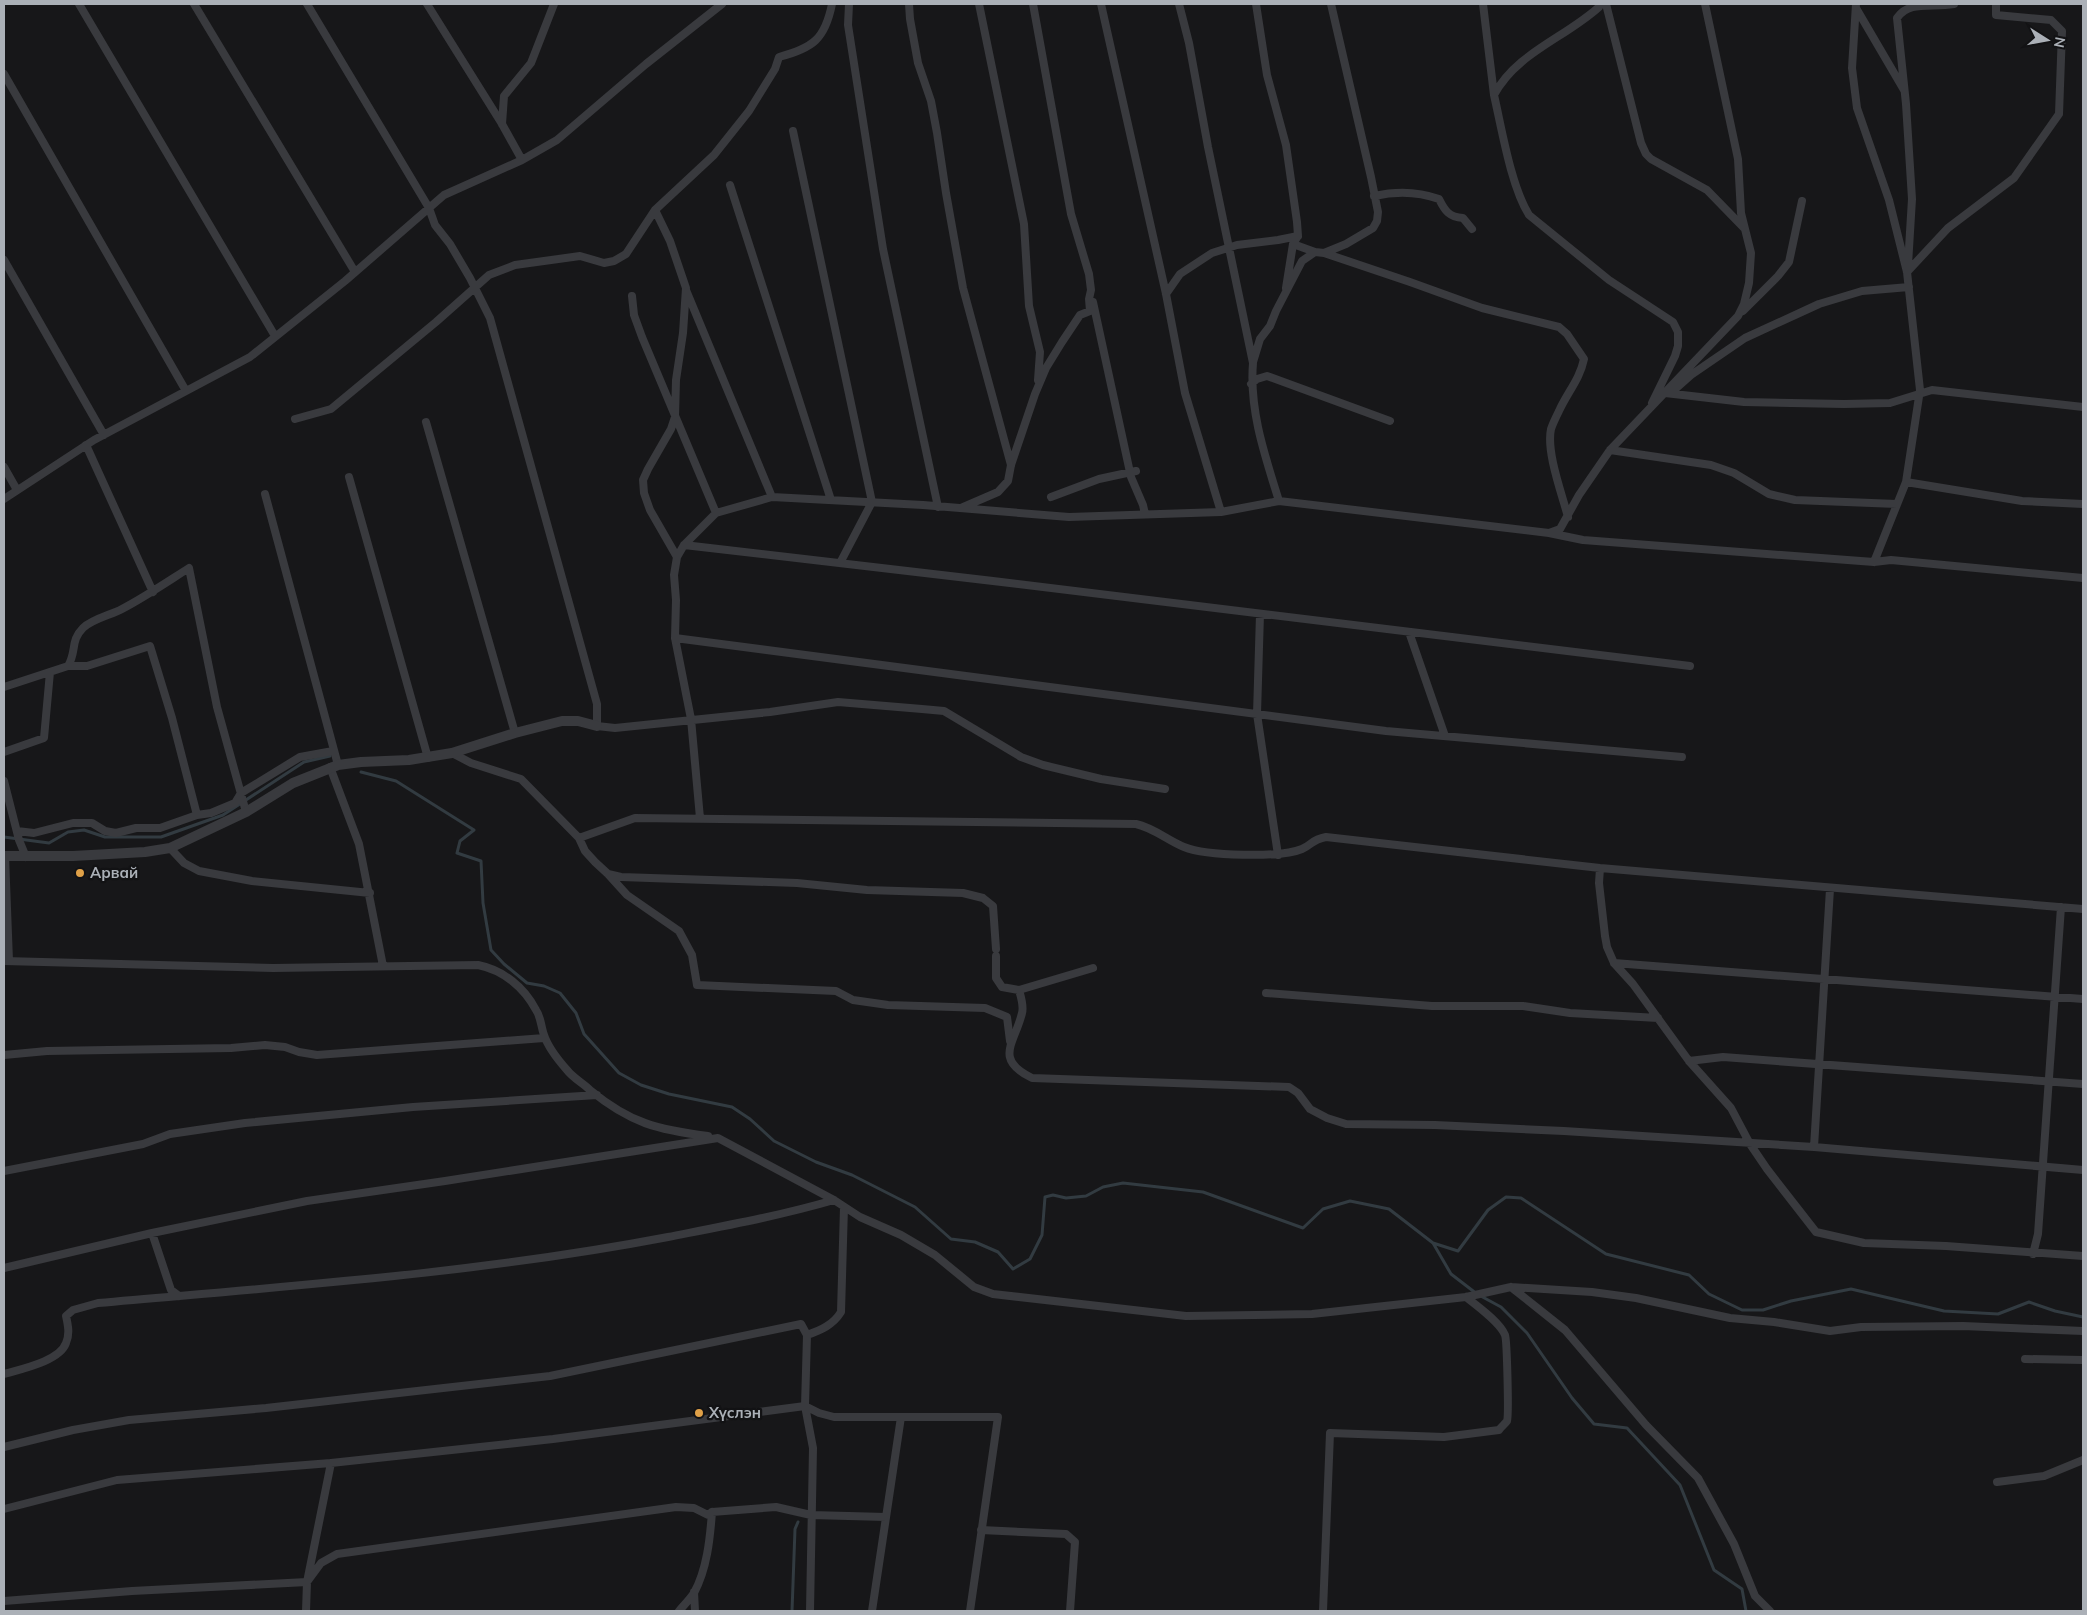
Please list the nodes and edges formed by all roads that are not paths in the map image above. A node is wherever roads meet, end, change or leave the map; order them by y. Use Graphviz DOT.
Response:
graph roads {
  1 [pos="79,4"];
  2 [pos="194,4"];
  3 [pos="307,4"];
  4 [pos="427,4"];
  5 [pos="546,4"];
  6 [pos="554,4"];
  7 [pos="722,4"];
  8 [pos="832,4"];
  9 [pos="849,4"];
  10 [pos="909,4"];
  11 [pos="979,4"];
  12 [pos="1032,4"];
  13 [pos="1100,4"];
  14 [pos="1179,4"];
  15 [pos="1256,4"];
  16 [pos="1331,4"];
  17 [pos="1483,4"];
  18 [pos="1600,4"];
  19 [pos="1606,4"];
  20 [pos="1705,4"];
  21 [pos="1954,4"];
  22 [pos="1996,4"];
  23 [pos="1856,6"];
  24 [pos="551,12"];
  25 [pos="4,74"];
  26 [pos="1905,93"];
  27 [pos="1494,96"];
  28 [pos="502,124"];
  29 [pos="793,131"];
  30 [pos="522,160"];
  31 [pos="730,185"];
  32 [pos="1374,196"];
  33 [pos="1802,201"];
  34 [pos="429,208"];
  35 [pos="655,210"];
  36 [pos="1744,228"];
  37 [pos="1472,229"];
  38 [pos="1298,236"];
  39 [pos="1293,244"];
  40 [pos="1228,247"];
  41 [pos="1315,252"];
  42 [pos="1324,253"];
  43 [pos="4,260"];
  44 [pos="355,272"];
  45 [pos="1907,272"];
  46 [pos="475,286"];
  47 [pos="1909,287"];
  48 [pos="686,288"];
  49 [pos="1091,290"];
  50 [pos="1166,294"];
  51 [pos="1285,295"];
  52 [pos="632,296"];
  53 [pos="1738,316"];
  54 [pos="275,336"];
  55 [pos="1253,362"];
  56 [pos="1251,384"];
  57 [pos="186,391"];
  58 [pos="1668,393"];
  59 [pos="1035,394"];
  60 [pos="1920,394"];
  61 [pos="2083,407"];
  62 [pos="1650,409"];
  63 [pos="675,418"];
  64 [pos="295,419"];
  65 [pos="1390,421"];
  66 [pos="426,422"];
  67 [pos="104,435"];
  68 [pos="86,445"];
  69 [pos="1610,450"];
  70 [pos="1011,465"];
  71 [pos="4,467"];
  72 [pos="1133,472"];
  73 [pos="349,477"];
  74 [pos="1906,482"];
  75 [pos="17,490"];
  76 [pos="265,494"];
  77 [pos="772,497"];
  78 [pos="1051,497"];
  79 [pos="4,499"];
  80 [pos="831,500"];
  81 [pos="1279,501"];
  82 [pos="872,502"];
  83 [pos="1897,504"];
  84 [pos="2083,504"];
  85 [pos="938,507"];
  86 [pos="959,508"];
  87 [pos="716,512"];
  88 [pos="1221,512"];
  89 [pos="1145,514"];
  90 [pos="1568,518"];
  91 [pos="1549,533"];
  92 [pos="684,545"];
  93 [pos="678,557"];
  94 [pos="1874,562"];
  95 [pos="840,563"];
  96 [pos="2083,578"];
  97 [pos="153,592"];
  98 [pos="1260,614"];
  99 [pos="1409,632"];
  100 [pos="675,638"];
  101 [pos="68,666"];
  102 [pos="1690,666"];
  103 [pos="50,672"];
  104 [pos="4,687"];
  105 [pos="1257,714"];
  106 [pos="691,719"];
  107 [pos="597,726"];
  108 [pos="515,733"];
  109 [pos="1445,736"];
  110 [pos="333,751"];
  111 [pos="4,752"];
  112 [pos="452,753"];
  113 [pos="1682,757"];
  114 [pos="428,758"];
  115 [pos="334,766"];
  116 [pos="4,781"];
  117 [pos="1165,789"];
  118 [pos="241,792"];
  119 [pos="246,812"];
  120 [pos="197,815"];
  121 [pos="700,818"];
  122 [pos="17,831"];
  123 [pos="579,838"];
  124 [pos="170,848"];
  125 [pos="1278,855"];
  126 [pos="5,856"];
  127 [pos="26,857"];
  128 [pos="1600,868"];
  129 [pos="608,874"];
  130 [pos="1830,889"];
  131 [pos="370,894"];
  132 [pos="2061,907"];
  133 [pos="2083,909"];
  134 [pos="6,961"];
  135 [pos="1614,963"];
  136 [pos="383,966"];
  137 [pos="1093,968"];
  138 [pos="1823,978"];
  139 [pos="1019,990"];
  140 [pos="1266,993"];
  141 [pos="2054,996"];
  142 [pos="2083,999"];
  143 [pos="1658,1018"];
  144 [pos="544,1038"];
  145 [pos="1010,1043"];
  146 [pos="4,1054"];
  147 [pos="1689,1061"];
  148 [pos="1819,1065"];
  149 [pos="2048,1082"];
  150 [pos="2083,1084"];
  151 [pos="597,1095"];
  152 [pos="718,1138"];
  153 [pos="1750,1144"];
  154 [pos="1814,1147"];
  155 [pos="2042,1166"];
  156 [pos="2083,1170"];
  157 [pos="4,1171"];
  158 [pos="834,1200"];
  159 [pos="844,1206"];
  160 [pos="152,1233"];
  161 [pos="2033,1254"];
  162 [pos="2083,1256"];
  163 [pos="4,1268"];
  164 [pos="1511,1287"];
  165 [pos="179,1296"];
  166 [pos="1466,1297"];
  167 [pos="2083,1331"];
  168 [pos="807,1335"];
  169 [pos="2025,1359"];
  170 [pos="2083,1360"];
  171 [pos="4,1374"];
  172 [pos="805,1406"];
  173 [pos="902,1417"];
  174 [pos="4,1447"];
  175 [pos="2083,1460"];
  176 [pos="331,1463"];
  177 [pos="1997,1482"];
  178 [pos="4,1508"];
  179 [pos="712,1512"];
  180 [pos="811,1515"];
  181 [pos="886,1517"];
  182 [pos="982,1530"];
  183 [pos="307,1582"];
  184 [pos="694,1592"];
  185 [pos="4,1601"];
  186 [pos="306,1611"];
  187 [pos="679,1611"];
  188 [pos="695,1611"];
  189 [pos="810,1611"];
  190 [pos="872,1611"];
  191 [pos="970,1611"];
  192 [pos="1070,1611"];
  193 [pos="1323,1611"];
  194 [pos="1770,1611"];
  1 -- 54 [label="street"];
  2 -- 44 [label="street"];
  3 -- 34 [label="street"];
  4 -- 28 [label="street"];
  5 -- 24 [label="street"];
  6 -- 24 [label="street"];
  7 -- 30 [label="street"];
  8 -- 35 [label="street"];
  9 -- 85 [label="street"];
  10 -- 70 [label="street"];
  11 -- 59 [label="street"];
  12 -- 49 [label="street"];
  13 -- 50 [label="street"];
  14 -- 40 [label="street"];
  15 -- 38 [label="street"];
  16 -- 32 [label="street"];
  17 -- 27 [label="street"];
  18 -- 27 [label="street"];
  19 -- 36 [label="street"];
  20 -- 36 [label="street"];
  21 -- 26 [label="street"];
  22 -- 45 [label="street"];
  23 -- 26 [label="street"];
  23 -- 45 [label="street"];
  24 -- 28 [label="street"];
  25 -- 57 [label="street"];
  26 -- 45 [label="street"];
  27 -- 62 [label="street"];
  28 -- 30 [label="street"];
  29 -- 82 [label="street"];
  30 -- 34 [label="street"];
  31 -- 80 [label="street"];
  32 -- 37 [label="street"];
  32 -- 42 [label="street"];
  33 -- 53 [label="street"];
  34 -- 44 [label="street"];
  34 -- 46 [label="street"];
  35 -- 46 [label="street"];
  35 -- 48 [label="street"];
  36 -- 53 [label="street"];
  38 -- 39 [label="street"];
  38 -- 40 [label="street"];
  39 -- 41 [label="street"];
  39 -- 51 [label="street"];
  40 -- 50 [label="street"];
  40 -- 55 [label="street"];
  41 -- 42 [label="street"];
  41 -- 51 [label="street"];
  42 -- 90 [label="street"];
  43 -- 67 [label="street"];
  44 -- 54 [label="street"];
  45 -- 47 [label="street"];
  46 -- 64 [label="street"];
  46 -- 107 [label="street"];
  47 -- 58 [label="street"];
  47 -- 60 [label="street"];
  48 -- 63 [label="street"];
  48 -- 77 [label="street"];
  49 -- 59 [label="street"];
  49 -- 72 [label="street"];
  50 -- 88 [label="street"];
  51 -- 55 [label="street"];
  52 -- 63 [label="street"];
  53 -- 58 [label="street"];
  54 -- 57 [label="street"];
  55 -- 56 [label="street"];
  56 -- 65 [label="street"];
  56 -- 81 [label="street"];
  57 -- 67 [label="street"];
  58 -- 60 [label="street"];
  58 -- 62 [label="street"];
  59 -- 70 [label="street"];
  60 -- 61 [label="street"];
  60 -- 74 [label="street"];
  62 -- 69 [label="street"];
  63 -- 87 [label="street"];
  63 -- 93 [label="street"];
  66 -- 108 [label="street"];
  67 -- 68 [label="street"];
  68 -- 75 [label="street"];
  68 -- 97 [label="street"];
  69 -- 83 [label="street"];
  69 -- 90 [label="street"];
  70 -- 86 [label="street"];
  71 -- 75 [label="street"];
  72 -- 78 [label="street"];
  72 -- 89 [label="street"];
  73 -- 114 [label="street"];
  74 -- 83 [label="street"];
  74 -- 84 [label="street"];
  75 -- 79 [label="street"];
  76 -- 110 [label="street"];
  77 -- 80 [label="street"];
  77 -- 87 [label="street"];
  80 -- 82 [label="street"];
  81 -- 88 [label="street"];
  81 -- 91 [label="street"];
  82 -- 85 [label="street"];
  82 -- 95 [label="street"];
  83 -- 94 [label="street"];
  85 -- 86 [label="street"];
  86 -- 89 [label="street"];
  87 -- 92 [label="street"];
  88 -- 89 [label="street"];
  90 -- 91 [label="street"];
  91 -- 94 [label="street"];
  92 -- 93 [label="street"];
  92 -- 95 [label="street"];
  93 -- 100 [label="street"];
  94 -- 96 [label="street"];
  95 -- 98 [label="street"];
  97 -- 101 [label="street"];
  97 -- 118 [label="street"];
  98 -- 99 [label="street"];
  98 -- 105 [label="street"];
  99 -- 102 [label="street"];
  99 -- 109 [label="street"];
  100 -- 105 [label="street"];
  100 -- 106 [label="street"];
  101 -- 103 [label="street"];
  101 -- 120 [label="street"];
  103 -- 104 [label="street"];
  103 -- 111 [label="street"];
  105 -- 109 [label="street"];
  105 -- 125 [label="street"];
  106 -- 107 [label="street"];
  106 -- 117 [label="street"];
  106 -- 121 [label="street"];
  107 -- 108 [label="street"];
  108 -- 112 [label="street"];
  109 -- 113 [label="street"];
  110 -- 115 [label="street"];
  110 -- 118 [label="street"];
  112 -- 114 [label="street"];
  112 -- 123 [label="street"];
  114 -- 115 [label="street"];
  115 -- 119 [label="street"];
  115 -- 131 [label="street"];
  116 -- 122 [label="street"];
  118 -- 119 [label="street"];
  118 -- 120 [label="street"];
  119 -- 124 [label="street"];
  120 -- 122 [label="street"];
  121 -- 123 [label="street"];
  121 -- 125 [label="street"];
  122 -- 127 [label="street"];
  123 -- 129 [label="street"];
  124 -- 127 [label="street"];
  124 -- 131 [label="street"];
  125 -- 128 [label="street"];
  126 -- 127 [label="street"];
  126 -- 134 [label="street"];
  128 -- 130 [label="street"];
  128 -- 135 [label="street"];
  129 -- 139 [label="street"];
  129 -- 145 [label="street"];
  130 -- 132 [label="street"];
  130 -- 138 [label="street"];
  131 -- 136 [label="street"];
  132 -- 133 [label="street"];
  132 -- 141 [label="street"];
  134 -- 136 [label="street"];
  135 -- 138 [label="street"];
  135 -- 143 [label="street"];
  136 -- 144 [label="street"];
  137 -- 139 [label="street"];
  138 -- 141 [label="street"];
  138 -- 148 [label="street"];
  139 -- 145 [label="street"];
  140 -- 143 [label="street"];
  141 -- 142 [label="street"];
  141 -- 149 [label="street"];
  143 -- 147 [label="street"];
  144 -- 146 [label="street"];
  144 -- 151 [label="street"];
  145 -- 153 [label="street"];
  147 -- 148 [label="street"];
  147 -- 153 [label="street"];
  148 -- 149 [label="street"];
  148 -- 154 [label="street"];
  149 -- 150 [label="street"];
  149 -- 155 [label="street"];
  151 -- 152 [label="street"];
  151 -- 157 [label="street"];
  152 -- 158 [label="street"];
  152 -- 160 [label="street"];
  153 -- 154 [label="street"];
  153 -- 161 [label="street"];
  154 -- 155 [label="street"];
  155 -- 156 [label="street"];
  155 -- 161 [label="street"];
  158 -- 159 [label="street"];
  158 -- 165 [label="street"];
  159 -- 166 [label="street"];
  159 -- 168 [label="street"];
  160 -- 163 [label="street"];
  160 -- 165 [label="street"];
  161 -- 162 [label="street"];
  164 -- 166 [label="street"];
  164 -- 167 [label="street"];
  164 -- 194 [label="street"];
  165 -- 171 [label="street"];
  166 -- 193 [label="street"];
  168 -- 172 [label="street"];
  168 -- 174 [label="street"];
  169 -- 170 [label="street"];
  172 -- 173 [label="street"];
  172 -- 176 [label="street"];
  172 -- 180 [label="street"];
  173 -- 181 [label="street"];
  173 -- 182 [label="street"];
  175 -- 177 [label="street"];
  176 -- 178 [label="street"];
  176 -- 183 [label="street"];
  179 -- 180 [label="street"];
  179 -- 183 [label="street"];
  179 -- 184 [label="street"];
  180 -- 181 [label="street"];
  180 -- 189 [label="street"];
  181 -- 190 [label="street"];
  182 -- 191 [label="street"];
  182 -- 192 [label="street"];
  183 -- 185 [label="street"];
  183 -- 186 [label="street"];
  184 -- 187 [label="street"];
  184 -- 188 [label="street"];
}
